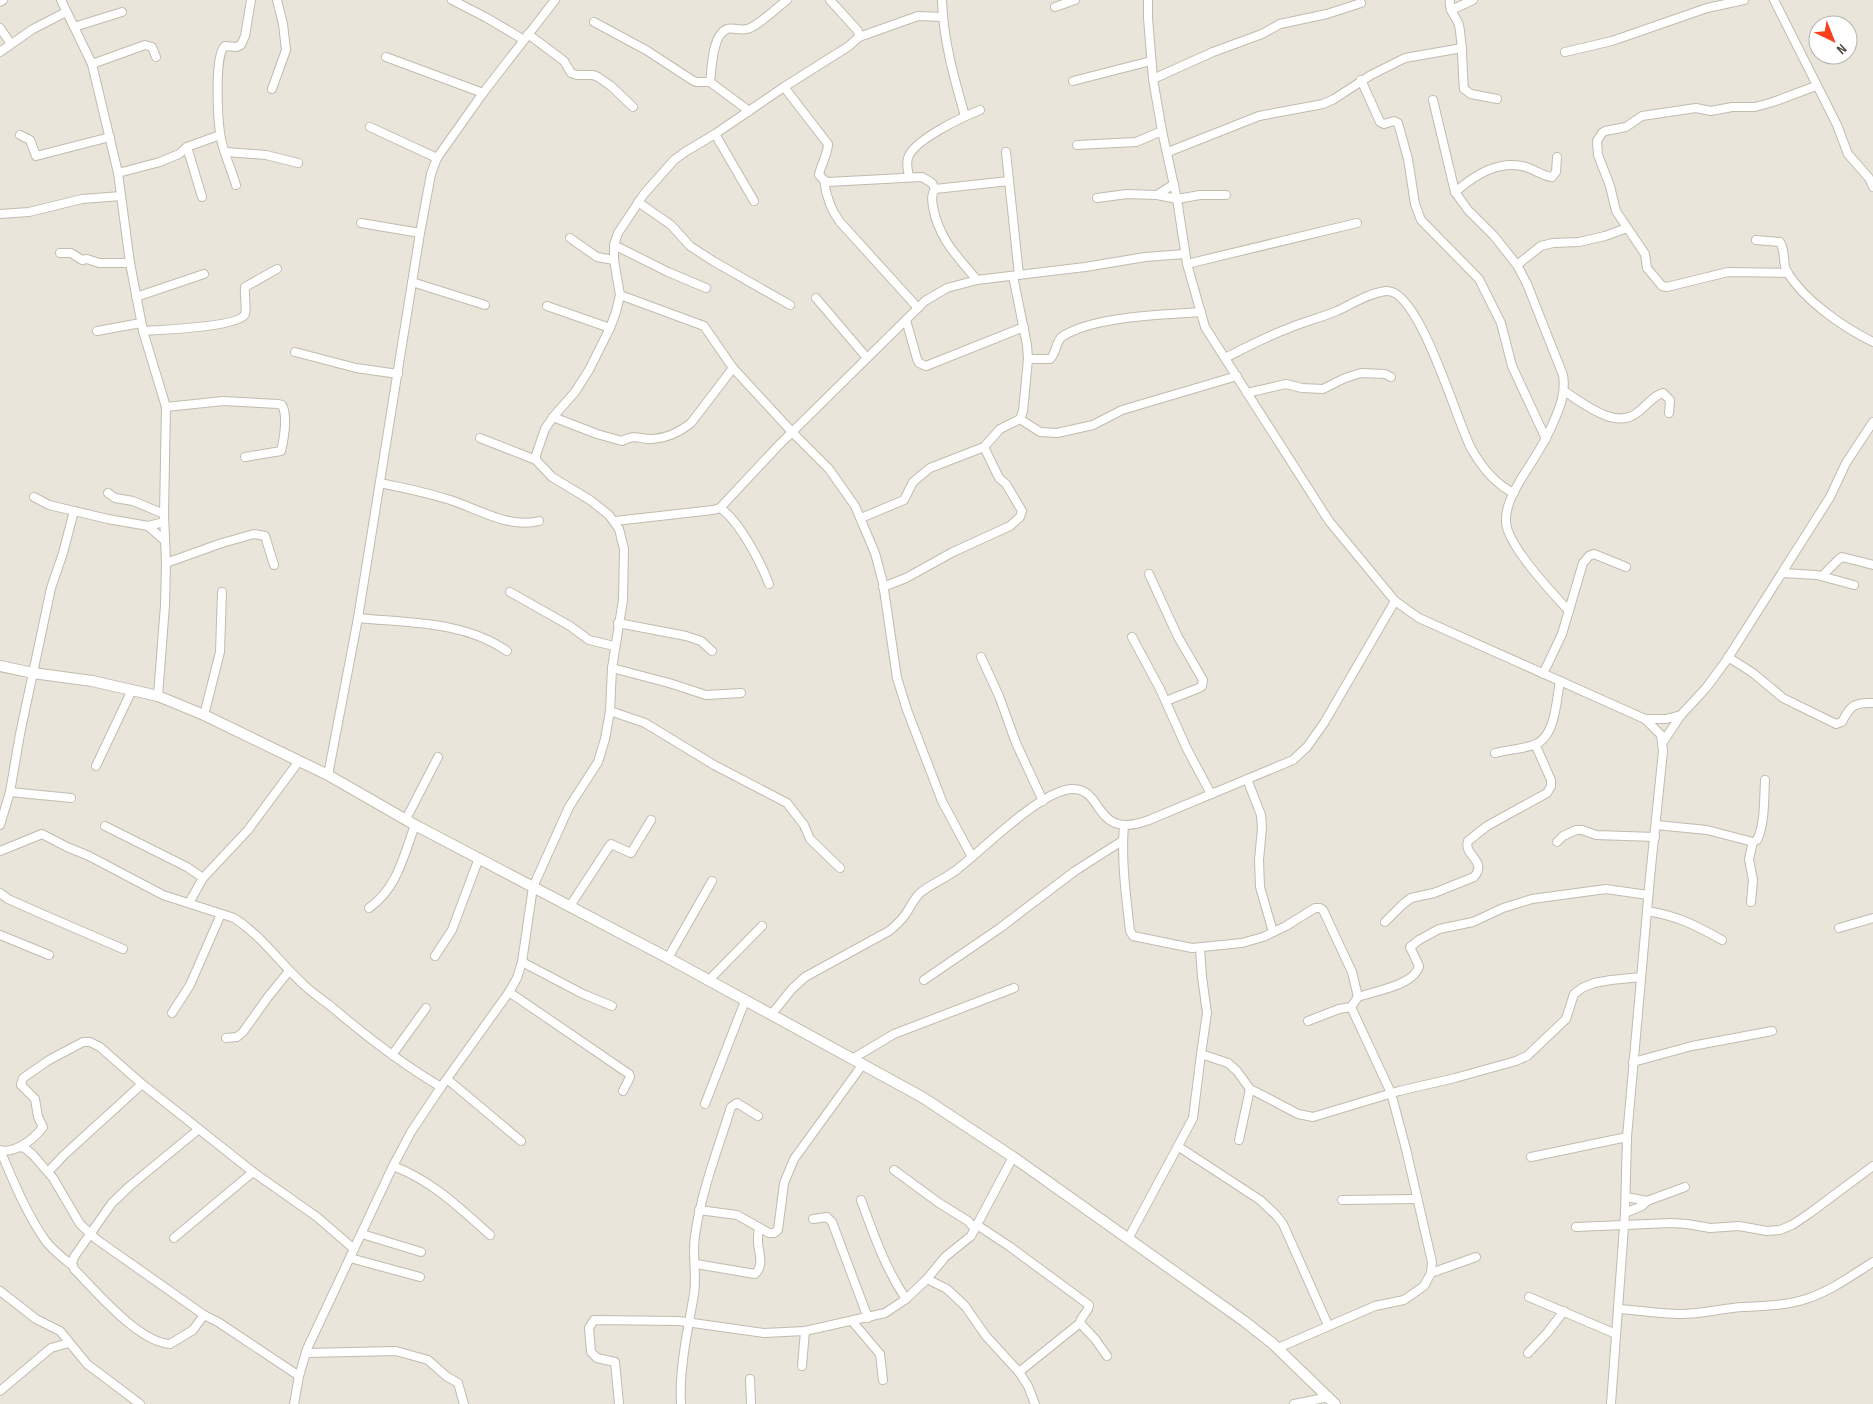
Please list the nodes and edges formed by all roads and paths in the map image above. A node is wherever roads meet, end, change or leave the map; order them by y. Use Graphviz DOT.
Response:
graph roads {
  1 [pos="3,0"];
  2 [pos="61,0"];
  3 [pos="251,0"];
  4 [pos="276,0"];
  5 [pos="452,0"];
  6 [pos="555,0"];
  7 [pos="786,0"];
  8 [pos="830,0"];
  9 [pos="942,0"];
  10 [pos="1076,0"];
  11 [pos="1148,0"];
  12 [pos="1450,0"];
  13 [pos="1473,0"];
  14 [pos="1744,0"];
  15 [pos="1774,0"];
  16 [pos="0,2"];
  17 [pos="1361,3"];
  18 [pos="1055,7"];
  19 [pos="1451,10"];
  20 [pos="66,12"];
  21 [pos="122,12"];
  22 [pos="942,17"];
  23 [pos="594,22"];
  24 [pos="74,27"];
  25 [pos="0,28"];
  26 [pos="526,37"];
  27 [pos="859,37"];
  28 [pos="11,44"];
  29 [pos="1462,48"];
  30 [pos="0,52"];
  31 [pos="1566,52"];
  32 [pos="156,57"];
  33 [pos="386,57"];
  34 [pos="1151,61"];
  35 [pos="92,64"];
  36 [pos="1153,78"];
  37 [pos="1361,80"];
  38 [pos="1073,81"];
  39 [pos="710,82"];
  40 [pos="1816,86"];
  41 [pos="784,88"];
  42 [pos="272,89"];
  43 [pos="483,92"];
  44 [pos="1497,99"];
  45 [pos="1433,100"];
  46 [pos="633,107"];
  47 [pos="980,110"];
  48 [pos="749,111"];
  49 [pos="965,116"];
  50 [pos="370,127"];
  51 [pos="1162,131"];
  52 [pos="715,134"];
  53 [pos="20,135"];
  54 [pos="220,135"];
  55 [pos="110,137"];
  56 [pos="1077,145"];
  57 [pos="187,147"];
  58 [pos="226,152"];
  59 [pos="1006,152"];
  60 [pos="1168,152"];
  61 [pos="1557,156"];
  62 [pos="437,158"];
  63 [pos="298,163"];
  64 [pos="118,174"];
  65 [pos="909,177"];
  66 [pos="824,180"];
  67 [pos="1009,181"];
  68 [pos="1174,184"];
  69 [pos="236,185"];
  70 [pos="1873,186"];
  71 [pos="935,189"];
  72 [pos="1455,192"];
  73 [pos="1226,195"];
  74 [pos="121,196"];
  75 [pos="1157,196"];
  76 [pos="202,197"];
  77 [pos="1097,198"];
  78 [pos="1177,199"];
  79 [pos="754,200"];
  80 [pos="638,202"];
  81 [pos="0,214"];
  82 [pos="361,223"];
  83 [pos="1357,223"];
  84 [pos="1627,228"];
  85 [pos="420,233"];
  86 [pos="570,238"];
  87 [pos="1756,240"];
  88 [pos="614,245"];
  89 [pos="60,253"];
  90 [pos="1185,254"];
  91 [pos="614,260"];
  92 [pos="130,263"];
  93 [pos="1187,264"];
  94 [pos="1518,265"];
  95 [pos="277,269"];
  96 [pos="1788,273"];
  97 [pos="204,274"];
  98 [pos="1016,275"];
  99 [pos="977,280"];
  100 [pos="412,282"];
  101 [pos="706,288"];
  102 [pos="620,296"];
  103 [pos="136,297"];
  104 [pos="816,298"];
  105 [pos="485,305"];
  106 [pos="790,305"];
  107 [pos="547,306"];
  108 [pos="918,308"];
  109 [pos="1201,312"];
  110 [pos="906,320"];
  111 [pos="142,327"];
  112 [pos="1024,327"];
  113 [pos="610,328"];
  114 [pos="96,331"];
  115 [pos="1873,342"];
  116 [pos="295,352"];
  117 [pos="867,358"];
  118 [pos="1225,358"];
  119 [pos="1028,359"];
  120 [pos="733,368"];
  121 [pos="398,374"];
  122 [pos="1236,376"];
  123 [pos="1391,377"];
  124 [pos="1564,391"];
  125 [pos="1247,393"];
  126 [pos="166,407"];
  127 [pos="1670,413"];
  128 [pos="553,417"];
  129 [pos="1020,419"];
  130 [pos="1873,422"];
  131 [pos="792,432"];
  132 [pos="480,438"];
  133 [pos="1546,439"];
  134 [pos="984,447"];
  135 [pos="245,457"];
  136 [pos="536,460"];
  137 [pos="380,483"];
  138 [pos="108,493"];
  139 [pos="1514,493"];
  140 [pos="34,497"];
  141 [pos="720,508"];
  142 [pos="74,512"];
  143 [pos="164,518"];
  144 [pos="860,518"];
  145 [pos="615,521"];
  146 [pos="539,522"];
  147 [pos="148,526"];
  148 [pos="164,540"];
  149 [pos="166,564"];
  150 [pos="1873,564"];
  151 [pos="274,565"];
  152 [pos="1626,567"];
  153 [pos="1782,573"];
  154 [pos="1149,574"];
  155 [pos="1822,576"];
  156 [pos="769,584"];
  157 [pos="1854,584"];
  158 [pos="883,587"];
  159 [pos="222,592"];
  160 [pos="510,592"];
  161 [pos="1395,601"];
  162 [pos="1569,611"];
  163 [pos="358,618"];
  164 [pos="618,623"];
  165 [pos="1132,637"];
  166 [pos="614,646"];
  167 [pos="507,651"];
  168 [pos="712,651"];
  169 [pos="982,657"];
  170 [pos="1728,658"];
  171 [pos="0,666"];
  172 [pos="612,668"];
  173 [pos="33,673"];
  174 [pos="1543,674"];
  175 [pos="1560,681"];
  176 [pos="132,690"];
  177 [pos="742,693"];
  178 [pos="158,696"];
  179 [pos="1166,701"];
  180 [pos="1873,703"];
  181 [pos="610,711"];
  182 [pos="204,715"];
  183 [pos="1681,715"];
  184 [pos="1645,719"];
  185 [pos="1663,742"];
  186 [pos="1536,744"];
  187 [pos="1495,753"];
  188 [pos="438,758"];
  189 [pos="299,761"];
  190 [pos="96,766"];
  191 [pos="328,775"];
  192 [pos="1247,779"];
  193 [pos="1764,780"];
  194 [pos="10,792"];
  195 [pos="1211,794"];
  196 [pos="71,798"];
  197 [pos="1042,801"];
  198 [pos="651,820"];
  199 [pos="411,822"];
  200 [pos="0,825"];
  201 [pos="1656,825"];
  202 [pos="104,826"];
  203 [pos="1124,826"];
  204 [pos="1654,837"];
  205 [pos="1122,842"];
  206 [pos="1557,842"];
  207 [pos="1753,842"];
  208 [pos="0,851"];
  209 [pos="972,857"];
  210 [pos="479,858"];
  211 [pos="840,868"];
  212 [pos="203,878"];
  213 [pos="712,880"];
  214 [pos="534,887"];
  215 [pos="0,893"];
  216 [pos="1648,895"];
  217 [pos="1751,902"];
  218 [pos="189,903"];
  219 [pos="570,906"];
  220 [pos="369,908"];
  221 [pos="1647,911"];
  222 [pos="221,914"];
  223 [pos="1873,918"];
  224 [pos="1386,922"];
  225 [pos="762,926"];
  226 [pos="1839,928"];
  227 [pos="1273,932"];
  228 [pos="0,935"];
  229 [pos="1722,940"];
  230 [pos="1200,948"];
  231 [pos="123,949"];
  232 [pos="49,955"];
  233 [pos="435,956"];
  234 [pos="668,958"];
  235 [pos="522,962"];
  236 [pos="289,971"];
  237 [pos="1641,977"];
  238 [pos="924,980"];
  239 [pos="708,981"];
  240 [pos="1014,988"];
  241 [pos="509,992"];
  242 [pos="1358,997"];
  243 [pos="746,1001"];
  244 [pos="612,1006"];
  245 [pos="1351,1007"];
  246 [pos="426,1008"];
  247 [pos="172,1013"];
  248 [pos="771,1015"];
  249 [pos="1308,1022"];
  250 [pos="1772,1031"];
  251 [pos="226,1038"];
  252 [pos="1200,1054"];
  253 [pos="392,1056"];
  254 [pos="852,1058"];
  255 [pos="1633,1062"];
  256 [pos="863,1064"];
  257 [pos="446,1079"];
  258 [pos="142,1084"];
  259 [pos="441,1088"];
  260 [pos="1250,1089"];
  261 [pos="622,1091"];
  262 [pos="1391,1093"];
  263 [pos="705,1104"];
  264 [pos="758,1116"];
  265 [pos="199,1129"];
  266 [pos="1627,1137"];
  267 [pos="1239,1140"];
  268 [pos="521,1142"];
  269 [pos="20,1147"];
  270 [pos="1179,1147"];
  271 [pos="0,1150"];
  272 [pos="1013,1157"];
  273 [pos="1531,1157"];
  274 [pos="393,1166"];
  275 [pos="1873,1166"];
  276 [pos="894,1170"];
  277 [pos="48,1172"];
  278 [pos="254,1172"];
  279 [pos="1685,1187"];
  280 [pos="1626,1197"];
  281 [pos="1417,1199"];
  282 [pos="861,1200"];
  283 [pos="1342,1200"];
  284 [pos="1647,1201"];
  285 [pos="699,1210"];
  286 [pos="1625,1213"];
  287 [pos="813,1219"];
  288 [pos="1624,1224"];
  289 [pos="977,1225"];
  290 [pos="1576,1227"];
  291 [pos="759,1228"];
  292 [pos="90,1234"];
  293 [pos="362,1234"];
  294 [pos="490,1235"];
  295 [pos="174,1238"];
  296 [pos="1128,1239"];
  297 [pos="354,1249"];
  298 [pos="421,1252"];
  299 [pos="1476,1257"];
  300 [pos="350,1258"];
  301 [pos="1873,1262"];
  302 [pos="696,1264"];
  303 [pos="73,1266"];
  304 [pos="1431,1273"];
  305 [pos="420,1277"];
  306 [pos="927,1279"];
  307 [pos="1,1294"];
  308 [pos="1529,1297"];
  309 [pos="906,1299"];
  310 [pos="1618,1309"];
  311 [pos="1564,1312"];
  312 [pos="204,1315"];
  313 [pos="868,1318"];
  314 [pos="852,1321"];
  315 [pos="688,1323"];
  316 [pos="1080,1323"];
  317 [pos="1328,1326"];
  318 [pos="804,1331"];
  319 [pos="1616,1334"];
  320 [pos="69,1343"];
  321 [pos="1278,1348"];
  322 [pos="306,1353"];
  323 [pos="1528,1353"];
  324 [pos="1107,1356"];
  325 [pos="802,1366"];
  326 [pos="1019,1372"];
  327 [pos="299,1376"];
  328 [pos="750,1379"];
  329 [pos="883,1380"];
  330 [pos="0,1391"];
  331 [pos="1332,1401"];
  332 [pos="140,1404"];
  333 [pos="294,1404"];
  334 [pos="464,1404"];
  335 [pos="619,1404"];
  336 [pos="681,1404"];
  337 [pos="750,1404"];
  338 [pos="1035,1404"];
  339 [pos="1294,1404"];
  340 [pos="1611,1404"];
  1 -- 16 [label="street"];
  2 -- 20 [label="street"];
  3 -- 54 [label="street"];
  4 -- 42 [label="street"];
  5 -- 26 [label="street"];
  6 -- 26 [label="street"];
  7 -- 39 [label="street"];
  8 -- 27 [label="street"];
  9 -- 22 [label="street"];
  10 -- 18 [label="street"];
  11 -- 34 [label="street"];
  12 -- 19 [label="street"];
  13 -- 19 [label="street"];
  14 -- 31 [label="street"];
  15 -- 40 [label="street"];
  17 -- 36 [label="street"];
  19 -- 29 [label="street"];
  20 -- 24 [label="street"];
  20 -- 28 [label="street"];
  21 -- 24 [label="street"];
  22 -- 27 [label="street"];
  22 -- 49 [label="street"];
  23 -- 39 [label="street"];
  24 -- 35 [label="street"];
  25 -- 28 [label="street"];
  26 -- 43 [label="street"];
  26 -- 46 [label="street"];
  27 -- 41 [label="street"];
  28 -- 30 [label="street"];
  29 -- 37 [label="street"];
  29 -- 44 [label="street"];
  32 -- 35 [label="street"];
  33 -- 43 [label="street"];
  34 -- 36 [label="street"];
  34 -- 38 [label="street"];
  35 -- 55 [label="street"];
  36 -- 51 [label="street"];
  37 -- 60 [label="street"];
  37 -- 133 [label="street"];
  39 -- 48 [label="street"];
  40 -- 70 [label="street"];
  40 -- 84 [label="street"];
  41 -- 48 [label="street"];
  41 -- 66 [label="street"];
  43 -- 62 [label="street"];
  45 -- 72 [label="street"];
  47 -- 49 [label="street"];
  48 -- 52 [label="street"];
  49 -- 65 [label="street"];
  50 -- 62 [label="street"];
  51 -- 56 [label="street"];
  51 -- 60 [label="street"];
  52 -- 79 [label="street"];
  52 -- 80 [label="street"];
  53 -- 55 [label="street"];
  54 -- 57 [label="street"];
  54 -- 58 [label="street"];
  55 -- 64 [label="street"];
  57 -- 64 [label="street"];
  57 -- 76 [label="street"];
  58 -- 63 [label="street"];
  58 -- 69 [label="street"];
  59 -- 67 [label="street"];
  60 -- 68 [label="street"];
  61 -- 72 [label="street"];
  62 -- 85 [label="street"];
  64 -- 74 [label="street"];
  65 -- 66 [label="street"];
  65 -- 71 [label="street"];
  66 -- 108 [label="street"];
  67 -- 71 [label="street"];
  67 -- 98 [label="street"];
  68 -- 75 [label="street"];
  68 -- 78 [label="street"];
  71 -- 99 [label="street"];
  72 -- 94 [label="street"];
  73 -- 78 [label="street"];
  74 -- 81 [label="street"];
  74 -- 92 [label="street"];
  75 -- 77 [label="street"];
  75 -- 78 [label="street"];
  78 -- 90 [label="street"];
  80 -- 88 [label="street"];
  80 -- 106 [label="street"];
  82 -- 85 [label="street"];
  83 -- 93 [label="street"];
  84 -- 94 [label="street"];
  84 -- 96 [label="street"];
  85 -- 100 [label="street"];
  86 -- 91 [label="street"];
  87 -- 96 [label="street"];
  88 -- 91 [label="street"];
  88 -- 101 [label="street"];
  89 -- 92 [label="street"];
  90 -- 93 [label="street"];
  90 -- 98 [label="street"];
  91 -- 102 [label="street"];
  92 -- 103 [label="street"];
  93 -- 109 [label="street"];
  94 -- 124 [label="street"];
  95 -- 111 [label="street"];
  96 -- 115 [label="street"];
  97 -- 103 [label="street"];
  98 -- 99 [label="street"];
  98 -- 112 [label="street"];
  99 -- 108 [label="street"];
  100 -- 105 [label="street"];
  100 -- 121 [label="street"];
  102 -- 113 [label="street"];
  102 -- 120 [label="street"];
  103 -- 111 [label="street"];
  104 -- 117 [label="street"];
  107 -- 113 [label="street"];
  108 -- 110 [label="street"];
  109 -- 118 [label="street"];
  109 -- 119 [label="street"];
  110 -- 112 [label="street"];
  110 -- 117 [label="street"];
  111 -- 114 [label="street"];
  111 -- 126 [label="street"];
  112 -- 119 [label="street"];
  113 -- 128 [label="street"];
  116 -- 121 [label="street"];
  117 -- 131 [label="street"];
  118 -- 122 [label="street"];
  118 -- 139 [label="street"];
  119 -- 129 [label="street"];
  120 -- 128 [label="street"];
  120 -- 131 [label="street"];
  121 -- 137 [label="street"];
  122 -- 125 [label="street"];
  122 -- 129 [label="street"];
  123 -- 125 [label="street"];
  124 -- 127 [label="street"];
  124 -- 133 [label="street"];
  125 -- 161 [label="street"];
  126 -- 135 [label="street"];
  126 -- 143 [label="street"];
  128 -- 136 [label="street"];
  129 -- 134 [label="street"];
  130 -- 153 [label="street"];
  131 -- 141 [label="street"];
  131 -- 144 [label="street"];
  132 -- 136 [label="street"];
  133 -- 139 [label="street"];
  134 -- 144 [label="street"];
  134 -- 158 [label="street"];
  136 -- 145 [label="street"];
  137 -- 146 [label="street"];
  137 -- 163 [label="street"];
  138 -- 143 [label="street"];
  139 -- 162 [label="street"];
  140 -- 142 [label="street"];
  141 -- 145 [label="street"];
  141 -- 156 [label="street"];
  142 -- 147 [label="street"];
  142 -- 173 [label="street"];
  143 -- 147 [label="street"];
  143 -- 148 [label="street"];
  144 -- 158 [label="street"];
  145 -- 164 [label="street"];
  147 -- 148 [label="street"];
  148 -- 149 [label="street"];
  149 -- 151 [label="street"];
  149 -- 178 [label="street"];
  150 -- 155 [label="street"];
  152 -- 162 [label="street"];
  153 -- 155 [label="street"];
  153 -- 170 [label="street"];
  154 -- 179 [label="street"];
  155 -- 157 [label="street"];
  158 -- 209 [label="street"];
  159 -- 182 [label="street"];
  160 -- 166 [label="street"];
  161 -- 174 [label="street"];
  161 -- 192 [label="street"];
  162 -- 174 [label="street"];
  163 -- 167 [label="street"];
  163 -- 191 [label="street"];
  164 -- 166 [label="street"];
  164 -- 168 [label="street"];
  165 -- 179 [label="street"];
  166 -- 172 [label="street"];
  169 -- 197 [label="street"];
  170 -- 180 [label="street"];
  170 -- 183 [label="street"];
  171 -- 173 [label="street"];
  172 -- 177 [label="street"];
  172 -- 181 [label="street"];
  173 -- 176 [label="street"];
  173 -- 194 [label="street"];
  174 -- 175 [label="street"];
  175 -- 184 [label="street"];
  175 -- 186 [label="street"];
  176 -- 178 [label="street"];
  176 -- 190 [label="street"];
  178 -- 182 [label="street"];
  179 -- 195 [label="street"];
  181 -- 211 [label="street"];
  181 -- 214 [label="street"];
  182 -- 189 [label="street"];
  183 -- 184 [label="street"];
  183 -- 185 [label="street"];
  184 -- 185 [label="street"];
  185 -- 201 [label="street"];
  186 -- 187 [label="street"];
  186 -- 224 [label="street"];
  188 -- 199 [label="street"];
  189 -- 191 [label="street"];
  189 -- 212 [label="street"];
  191 -- 199 [label="street"];
  192 -- 195 [label="street"];
  192 -- 227 [label="street"];
  193 -- 207 [label="street"];
  194 -- 196 [label="street"];
  194 -- 200 [label="street"];
  195 -- 203 [label="street"];
  197 -- 203 [label="street"];
  197 -- 209 [label="street"];
  198 -- 219 [label="street"];
  199 -- 210 [label="street"];
  199 -- 220 [label="street"];
  201 -- 204 [label="street"];
  201 -- 207 [label="street"];
  202 -- 212 [label="street"];
  203 -- 205 [label="street"];
  204 -- 206 [label="street"];
  204 -- 216 [label="street"];
  205 -- 230 [label="street"];
  205 -- 238 [label="street"];
  207 -- 217 [label="street"];
  208 -- 218 [label="street"];
  209 -- 248 [label="street"];
  210 -- 214 [label="street"];
  210 -- 233 [label="street"];
  212 -- 218 [label="street"];
  213 -- 234 [label="street"];
  214 -- 219 [label="street"];
  214 -- 235 [label="street"];
  215 -- 231 [label="street"];
  216 -- 221 [label="street"];
  216 -- 242 [label="street"];
  218 -- 222 [label="street"];
  219 -- 234 [label="street"];
  221 -- 229 [label="street"];
  221 -- 237 [label="street"];
  222 -- 236 [label="street"];
  222 -- 247 [label="street"];
  223 -- 226 [label="street"];
  225 -- 239 [label="street"];
  227 -- 230 [label="street"];
  227 -- 242 [label="street"];
  228 -- 232 [label="street"];
  230 -- 252 [label="street"];
  234 -- 239 [label="street"];
  235 -- 241 [label="street"];
  235 -- 244 [label="street"];
  236 -- 251 [label="street"];
  236 -- 253 [label="street"];
  237 -- 255 [label="street"];
  237 -- 262 [label="street"];
  239 -- 243 [label="street"];
  240 -- 254 [label="street"];
  241 -- 257 [label="street"];
  241 -- 261 [label="street"];
  242 -- 245 [label="street"];
  243 -- 248 [label="street"];
  243 -- 263 [label="street"];
  245 -- 249 [label="street"];
  245 -- 262 [label="street"];
  246 -- 253 [label="street"];
  248 -- 254 [label="street"];
  250 -- 255 [label="street"];
  252 -- 260 [label="street"];
  252 -- 270 [label="street"];
  253 -- 259 [label="street"];
  254 -- 256 [label="street"];
  255 -- 266 [label="street"];
  256 -- 272 [label="street"];
  256 -- 291 [label="street"];
  257 -- 259 [label="street"];
  257 -- 268 [label="street"];
  258 -- 265 [label="street"];
  258 -- 269 [label="street"];
  258 -- 277 [label="street"];
  259 -- 274 [label="street"];
  260 -- 262 [label="street"];
  260 -- 267 [label="street"];
  262 -- 281 [label="street"];
  264 -- 285 [label="street"];
  265 -- 278 [label="street"];
  265 -- 292 [label="street"];
  266 -- 273 [label="street"];
  266 -- 280 [label="street"];
  269 -- 271 [label="street"];
  269 -- 277 [label="street"];
  270 -- 296 [label="street"];
  270 -- 317 [label="street"];
  271 -- 303 [label="street"];
  272 -- 289 [label="street"];
  272 -- 296 [label="street"];
  274 -- 293 [label="street"];
  274 -- 294 [label="street"];
  275 -- 288 [label="street"];
  276 -- 289 [label="street"];
  277 -- 292 [label="street"];
  278 -- 295 [label="street"];
  278 -- 297 [label="street"];
  279 -- 284 [label="street"];
  280 -- 284 [label="street"];
  280 -- 286 [label="street"];
  281 -- 283 [label="street"];
  281 -- 304 [label="street"];
  282 -- 309 [label="street"];
  284 -- 286 [label="street"];
  285 -- 291 [label="street"];
  285 -- 302 [label="street"];
  286 -- 288 [label="street"];
  287 -- 313 [label="street"];
  288 -- 290 [label="street"];
  288 -- 310 [label="street"];
  289 -- 306 [label="street"];
  289 -- 316 [label="street"];
  291 -- 302 [label="street"];
  292 -- 303 [label="street"];
  292 -- 312 [label="street"];
  293 -- 297 [label="street"];
  293 -- 298 [label="street"];
  296 -- 321 [label="street"];
  297 -- 300 [label="street"];
  299 -- 304 [label="street"];
  300 -- 305 [label="street"];
  300 -- 322 [label="street"];
  301 -- 310 [label="street"];
  302 -- 315 [label="street"];
  303 -- 312 [label="street"];
  304 -- 317 [label="street"];
  306 -- 309 [label="street"];
  306 -- 326 [label="street"];
  307 -- 320 [label="street"];
  308 -- 311 [label="street"];
  309 -- 313 [label="street"];
  310 -- 319 [label="street"];
  311 -- 319 [label="street"];
  311 -- 323 [label="street"];
  312 -- 327 [label="street"];
  313 -- 314 [label="street"];
  314 -- 318 [label="street"];
  314 -- 329 [label="street"];
  315 -- 318 [label="street"];
  315 -- 335 [label="street"];
  315 -- 336 [label="street"];
  316 -- 324 [label="street"];
  316 -- 326 [label="street"];
  317 -- 321 [label="street"];
  318 -- 325 [label="street"];
  319 -- 340 [label="street"];
  320 -- 330 [label="street"];
  320 -- 332 [label="street"];
  321 -- 331 [label="street"];
  322 -- 327 [label="street"];
  322 -- 334 [label="street"];
  326 -- 338 [label="street"];
  327 -- 333 [label="street"];
  328 -- 337 [label="street"];
  331 -- 339 [label="street"];
}
